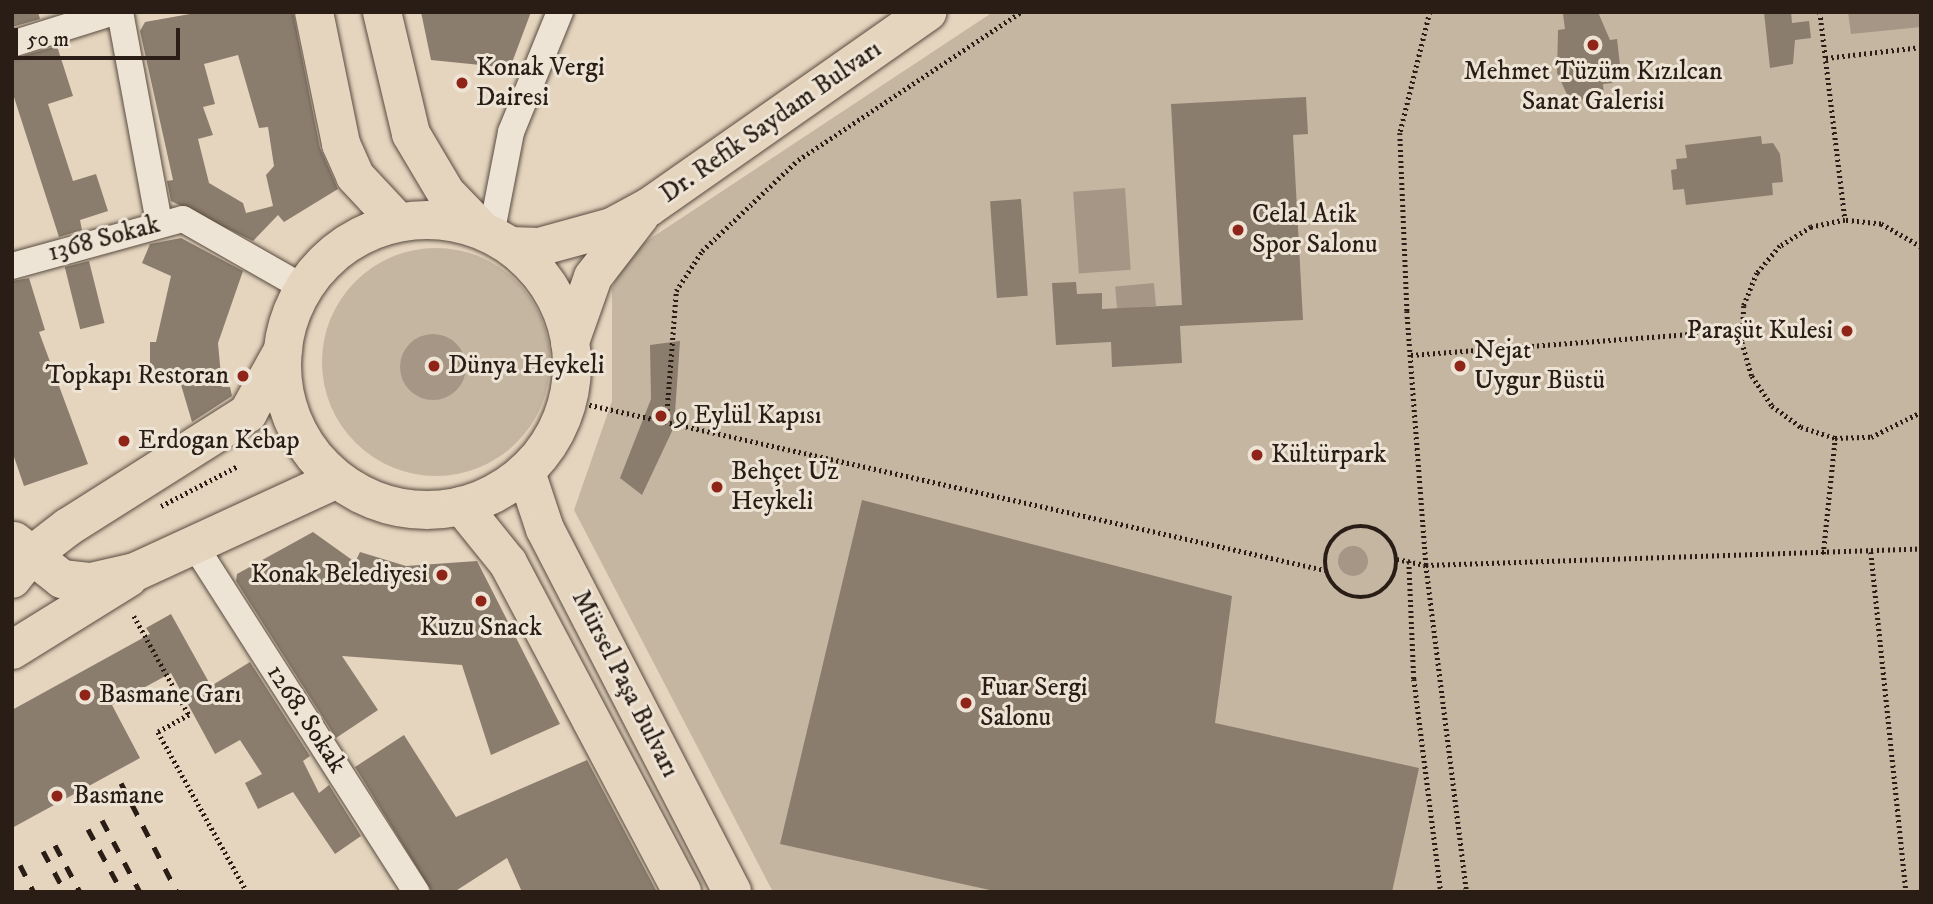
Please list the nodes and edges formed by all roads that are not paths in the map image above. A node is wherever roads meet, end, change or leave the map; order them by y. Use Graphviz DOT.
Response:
graph roads {
  1 [pos="114,12"];
  2 [pos="120,12"];
  3 [pos="314,12"];
  4 [pos="382,12"];
  5 [pos="560,12"];
  6 [pos="927,12"];
  7 [pos="12,44"];
  8 [pos="649,207"];
  9 [pos="159,222"];
  10 [pos="398,222"];
  11 [pos="494,236"];
  12 [pos="12,266"];
  13 [pos="304,288"];
  14 [pos="570,342"];
  15 [pos="283,350"];
  16 [pos="526,472"];
  17 [pos="337,479"];
  18 [pos="462,506"];
  19 [pos="195,546"];
  20 [pos="18,559"];
  21 [pos="135,572"];
  22 [pos="12,650"];
  23 [pos="416,892"];
  24 [pos="682,892"];
  25 [pos="733,892"];
  1 -- 7 [label="street"];
  2 -- 9 [label="street"];
  3 -- 10 [label="main road"];
  4 -- 11 [label="main road"];
  5 -- 11 [label="street"];
  6 -- 8 [label="main road, Dr. Refik Saydam Bulvarı"];
  8 -- 11 [label="main road"];
  8 -- 14 [label="main road"];
  9 -- 12 [label="street, 1368 Sokak"];
  9 -- 13 [label="street, 1368 Sokak"];
  10 -- 11 [label="main road"];
  10 -- 13 [label="main road"];
  11 -- 14 [label="main road"];
  13 -- 15 [label="main road"];
  14 -- 16 [label="main road"];
  15 -- 17 [label="main road"];
  15 -- 20 [label="main road"];
  16 -- 18 [label="main road"];
  16 -- 25 [label="main road, Mürsel Paşa Bulvarı"];
  17 -- 18 [label="main road"];
  17 -- 19 [label="main road"];
  18 -- 24 [label="main road, Mürsel Paşa Bulvarı"];
  19 -- 21 [label="main road"];
  19 -- 23 [label="street, 1268. Sokak"];
  20 -- 21 [label="main road"];
  21 -- 22 [label="main road"];
}
